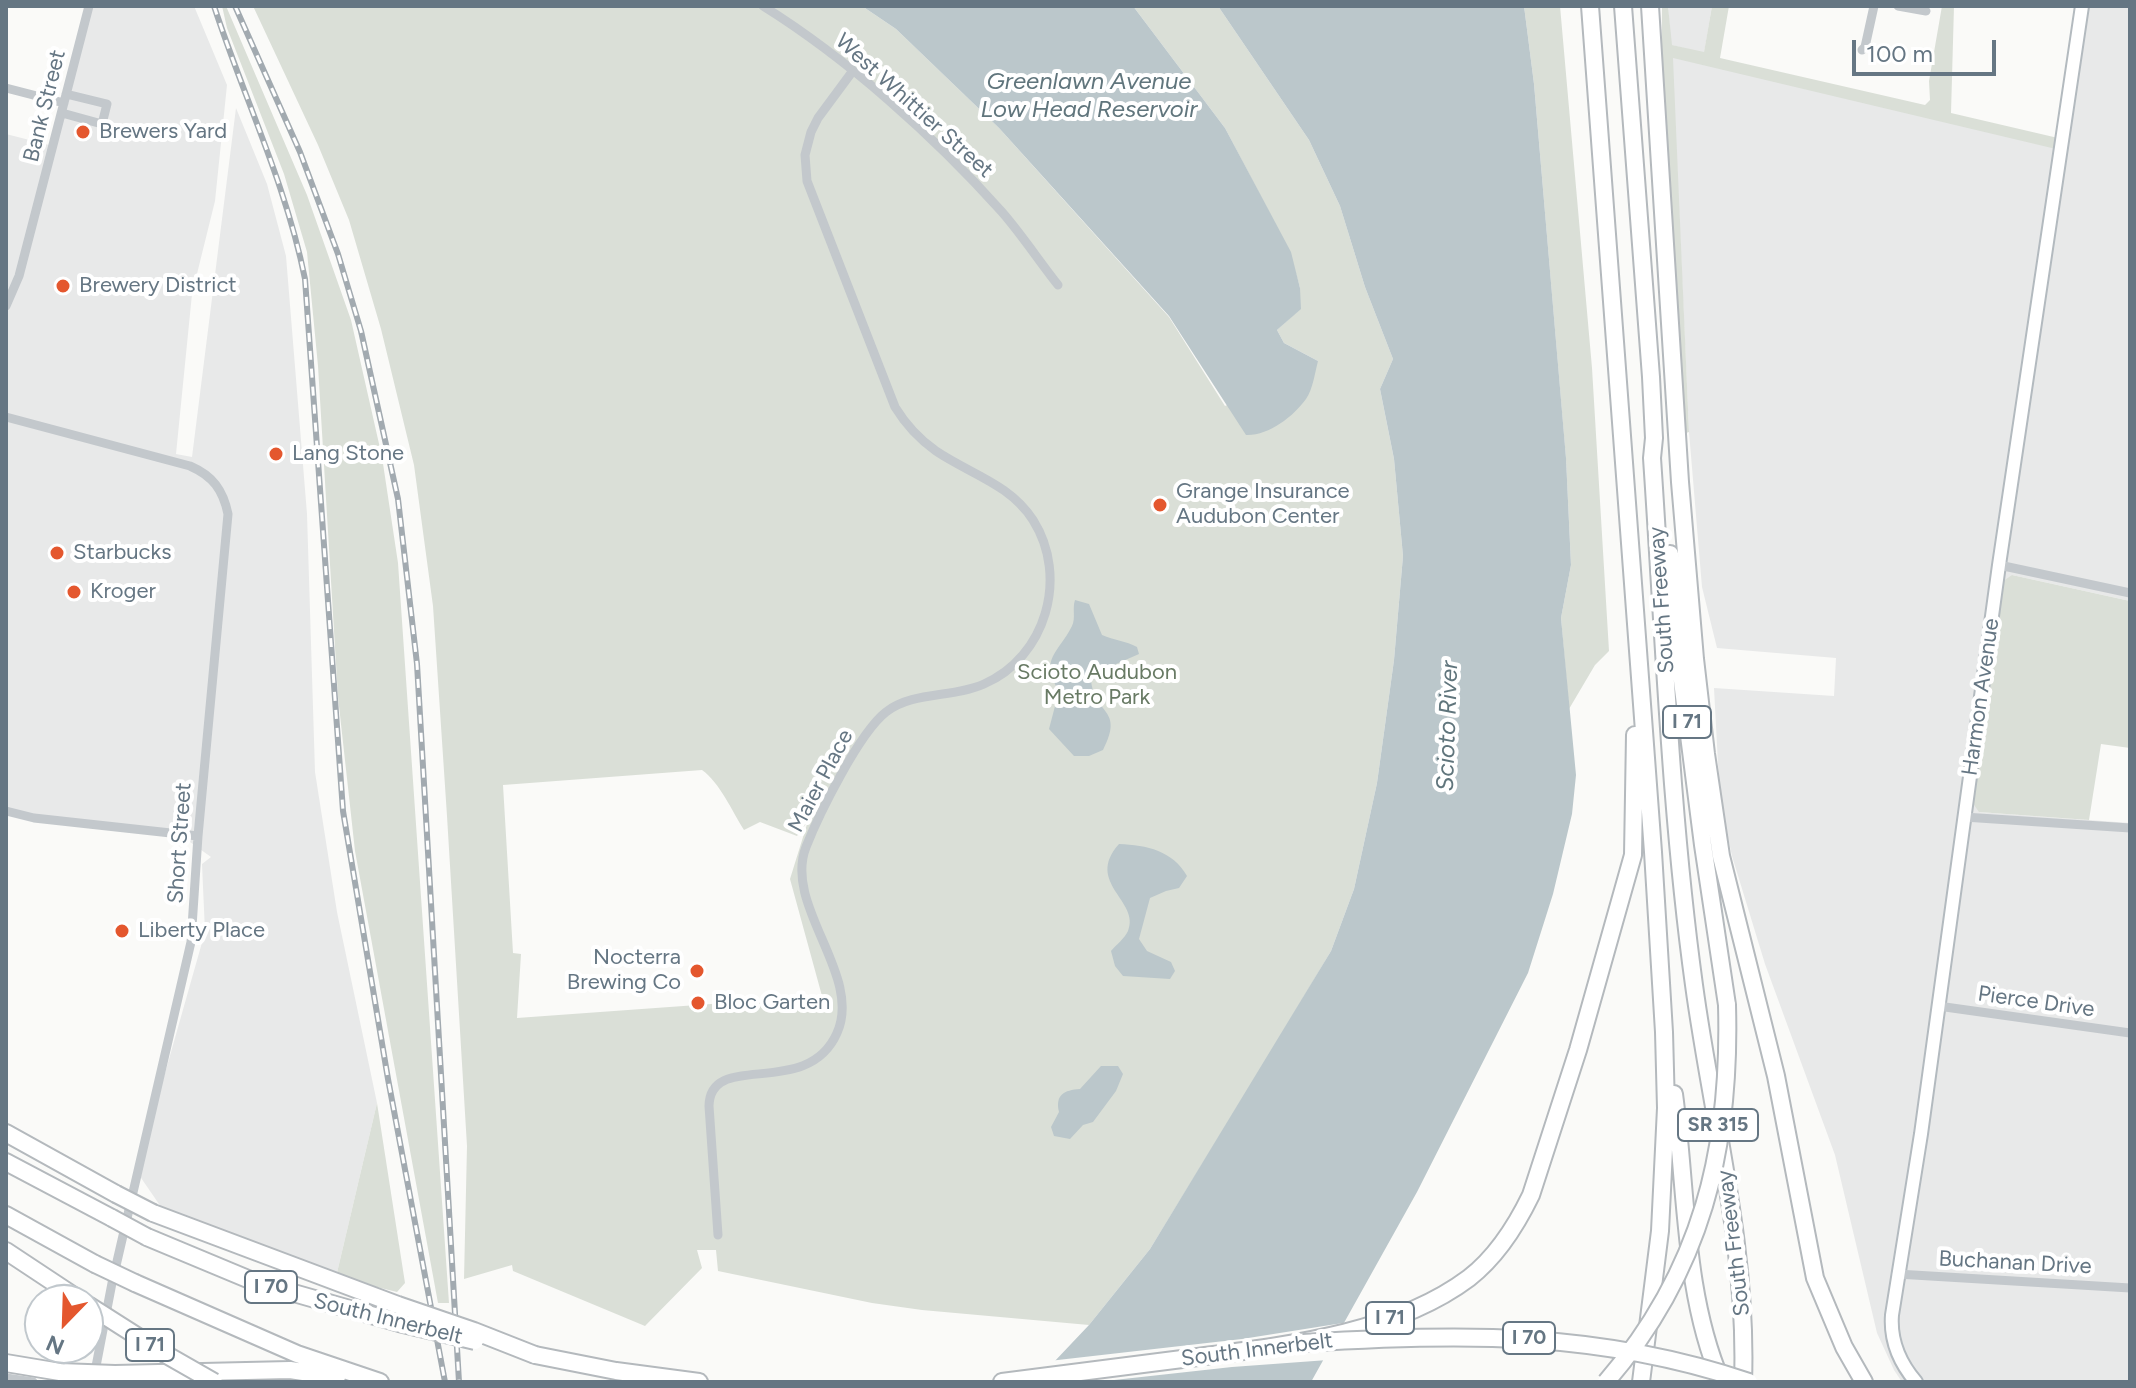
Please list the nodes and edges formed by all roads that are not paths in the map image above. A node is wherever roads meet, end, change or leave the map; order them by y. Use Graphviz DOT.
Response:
graph roads {
  1 [pos="89,6"];
  2 [pos="763,6"];
  3 [pos="1590,6"];
  4 [pos="1623,6"];
  5 [pos="1642,6"];
  6 [pos="1650,6"];
  7 [pos="1874,6"];
  8 [pos="1898,6"];
  9 [pos="2082,6"];
  10 [pos="1926,11"];
  11 [pos="1862,50"];
  12 [pos="1652,56"];
  13 [pos="852,72"];
  14 [pos="6,88"];
  15 [pos="64,103"];
  16 [pos="1058,285"];
  17 [pos="6,306"];
  18 [pos="6,417"];
  19 [pos="1654,438"];
  20 [pos="1999,565"];
  21 [pos="1634,589"];
  22 [pos="2130,593"];
  23 [pos="6,811"];
  24 [pos="1964,817"];
  25 [pos="2130,828"];
  26 [pos="198,836"];
  27 [pos="1662,989"];
  28 [pos="1938,1006"];
  29 [pos="2130,1033"];
  30 [pos="6,1133"];
  31 [pos="6,1162"];
  32 [pos="6,1215"];
  33 [pos="718,1235"];
  34 [pos="6,1251"];
  35 [pos="6,1266"];
  36 [pos="1897,1274"];
  37 [pos="52,1284"];
  38 [pos="55,1284"];
  39 [pos="2130,1288"];
  40 [pos="104,1315"];
  41 [pos="1303,1343"];
  42 [pos="535,1355"];
  43 [pos="6,1363"];
  44 [pos="1718,1374"];
  45 [pos="6,1378"];
  46 [pos="1642,1380"];
  47 [pos="20,1382"];
  48 [pos="33,1382"];
  49 [pos="93,1382"];
  50 [pos="214,1382"];
  51 [pos="366,1382"];
  52 [pos="380,1382"];
  53 [pos="699,1382"];
  54 [pos="1002,1382"];
  55 [pos="1606,1382"];
  56 [pos="1746,1382"];
  57 [pos="1864,1382"];
  58 [pos="1916,1382"];
  1 -- 15 [label="street, Bank Street"];
  2 -- 13 [label="street, West Whittier Street"];
  3 -- 21 [label="highway, South Freeway / I 71"];
  4 -- 19 [label="highway, South Freeway / I 71"];
  5 -- 12 [label="highway"];
  6 -- 12 [label="highway"];
  7 -- 11 [label="street"];
  8 -- 10 [label="street"];
  9 -- 20 [label="main road, Harmon Avenue"];
  12 -- 57 [label="highway"];
  13 -- 16 [label="street, West Whittier Street"];
  13 -- 33 [label="street, Maier Place"];
  14 -- 15 [label="street"];
  15 -- 17 [label="street, Bank Street"];
  18 -- 26 [label="street, Short Street"];
  19 -- 55 [label="highway, I 71, bridge"];
  19 -- 56 [label="highway, South Freeway / SR 315"];
  20 -- 22 [label="street"];
  20 -- 24 [label="main road, Harmon Avenue"];
  21 -- 27 [label="highway, South Freeway / SR 315"];
  21 -- 41 [label="highway, I 71, bridge"];
  23 -- 26 [label="street"];
  24 -- 25 [label="street"];
  24 -- 28 [label="main road, Harmon Avenue"];
  26 -- 49 [label="street, Short Street"];
  27 -- 44 [label="highway"];
  27 -- 46 [label="highway, South Freeway / SR 315"];
  28 -- 29 [label="street, Pierce Drive"];
  28 -- 36 [label="main road, Harmon Avenue"];
  30 -- 42 [label="highway, bridge"];
  31 -- 42 [label="highway, South Innerbelt / I 70, bridge"];
  32 -- 52 [label="highway, I 70, bridge"];
  34 -- 38 [label="highway"];
  35 -- 37 [label="highway"];
  36 -- 39 [label="street, Buchanan Drive"];
  36 -- 58 [label="main road, Harmon Avenue"];
  40 -- 50 [label="highway, I 71, bridge"];
  41 -- 54 [label="highway, South Innerbelt / I 70"];
  41 -- 56 [label="highway, South Innerbelt / I 70, bridge"];
  42 -- 53 [label="highway, South Innerbelt / I 70"];
  43 -- 51 [label="highway, bridge"];
  45 -- 47 [label="street"];
  47 -- 48 [label="street"];
}
